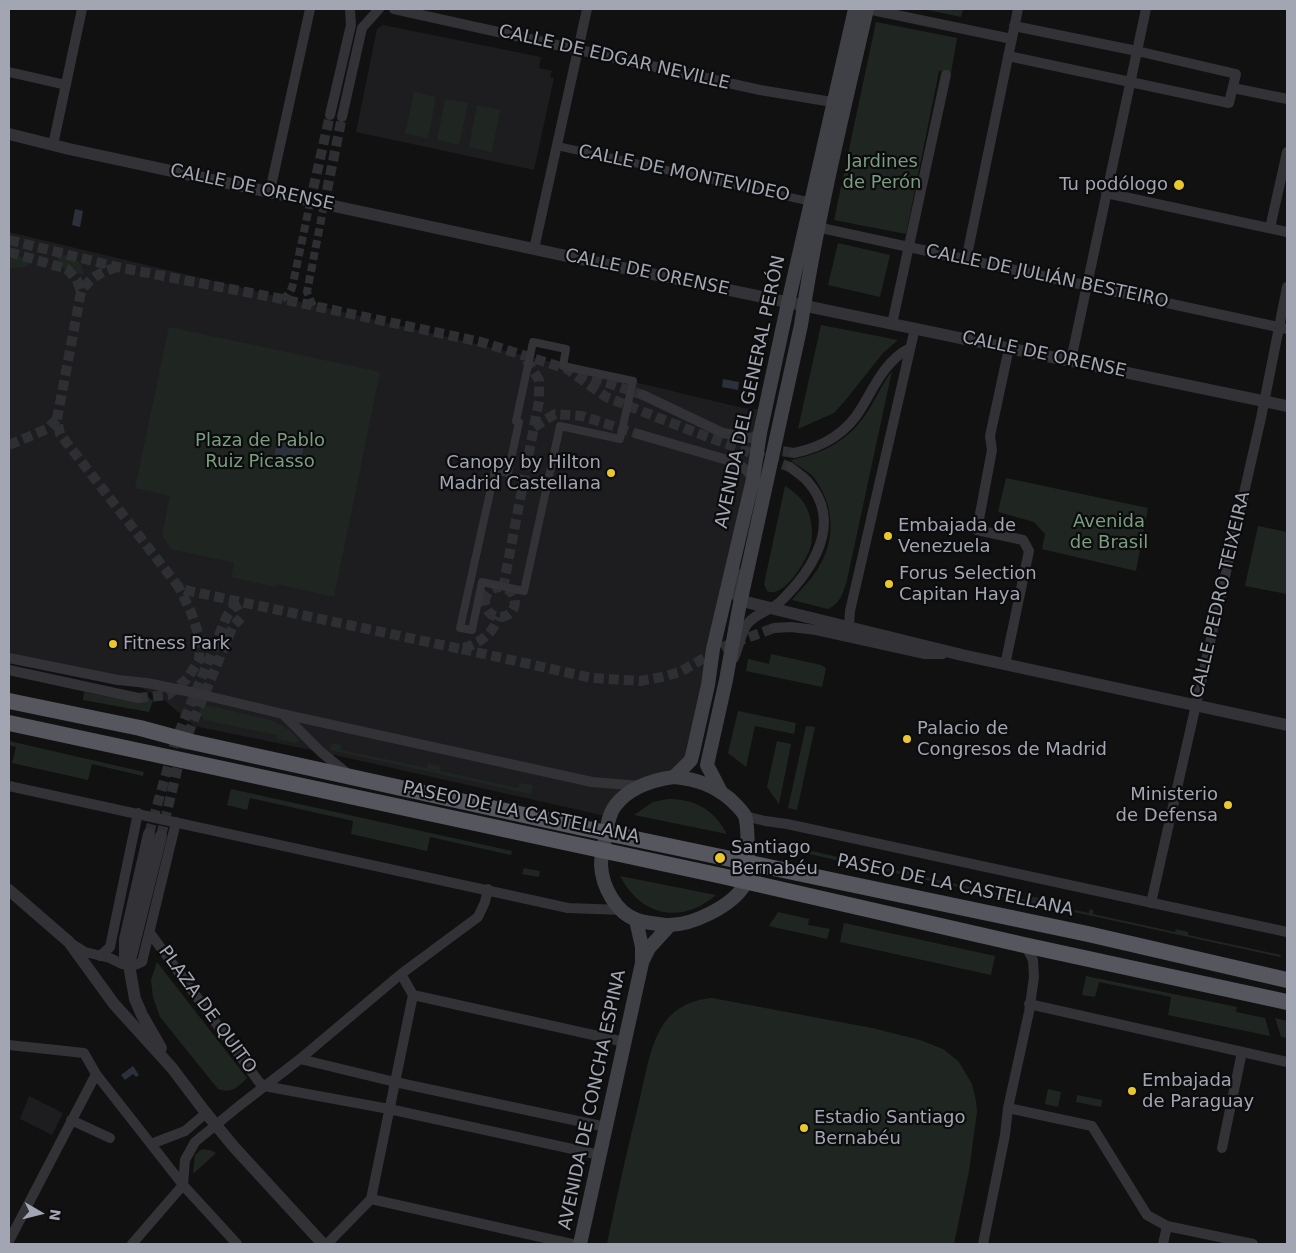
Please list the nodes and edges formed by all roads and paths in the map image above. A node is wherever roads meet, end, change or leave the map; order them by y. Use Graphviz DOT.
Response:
graph roads {
  1 [pos="82,9"];
  2 [pos="310,9"];
  3 [pos="350,9"];
  4 [pos="379,9"];
  5 [pos="394,9"];
  6 [pos="587,9"];
  7 [pos="855,9"];
  8 [pos="867,9"];
  9 [pos="1018,9"];
  10 [pos="1146,9"];
  11 [pos="1014,26"];
  12 [pos="1012,39"];
  13 [pos="578,50"];
  14 [pos="1138,51"];
  15 [pos="1008,56"];
  16 [pos="9,72"];
  17 [pos="946,75"];
  18 [pos="1130,81"];
  19 [pos="66,85"];
  20 [pos="1233,88"];
  21 [pos="1287,99"];
  22 [pos="840,103"];
  23 [pos="330,115"];
  24 [pos="342,117"];
  25 [pos="9,134"];
  26 [pos="53,146"];
  27 [pos="557,146"];
  28 [pos="1287,152"];
  29 [pos="270,191"];
  30 [pos="1106,193"];
  31 [pos="812,202"];
  32 [pos="813,226"];
  33 [pos="1270,228"];
  34 [pos="1287,232"];
  35 [pos="908,247"];
  36 [pos="534,249"];
  37 [pos="966,260"];
  38 [pos="1087,286"];
  39 [pos="1287,287"];
  40 [pos="788,303"];
  41 [pos="804,305"];
  42 [pos="892,324"];
  43 [pos="914,328"];
  44 [pos="1283,328"];
  45 [pos="910,348"];
  46 [pos="1009,348"];
  47 [pos="1072,360"];
  48 [pos="643,395"];
  49 [pos="1265,401"];
  50 [pos="1287,406"];
  51 [pos="560,426"];
  52 [pos="760,433"];
  53 [pos="638,434"];
  54 [pos="794,453"];
  55 [pos="790,467"];
  56 [pos="753,479"];
  57 [pos="738,544"];
  58 [pos="741,600"];
  59 [pos="772,608"];
  60 [pos="849,626"];
  61 [pos="774,628"];
  62 [pos="962,655"];
  63 [pos="9,658"];
  64 [pos="1005,664"];
  65 [pos="9,670"];
  66 [pos="726,680"];
  67 [pos="138,698"];
  68 [pos="9,701"];
  69 [pos="1196,705"];
  70 [pos="283,714"];
  71 [pos="9,723"];
  72 [pos="1287,725"];
  73 [pos="351,776"];
  74 [pos="674,777"];
  75 [pos="9,786"];
  76 [pos="641,786"];
  77 [pos="720,790"];
  78 [pos="138,813"];
  79 [pos="745,816"];
  80 [pos="176,822"];
  81 [pos="606,833"];
  82 [pos="155,835"];
  83 [pos="603,851"];
  84 [pos="749,863"];
  85 [pos="746,882"];
  86 [pos="488,889"];
  87 [pos="9,890"];
  88 [pos="1151,903"];
  89 [pos="622,910"];
  90 [pos="636,920"];
  91 [pos="670,925"];
  92 [pos="1287,932"];
  93 [pos="150,933"];
  94 [pos="69,942"];
  95 [pos="1024,945"];
  96 [pos="100,956"];
  97 [pos="642,963"];
  98 [pos="128,965"];
  99 [pos="402,974"];
  100 [pos="1287,980"];
  101 [pos="413,995"];
  102 [pos="1287,1002"];
  103 [pos="1029,1004"];
  104 [pos="9,1037"];
  105 [pos="625,1042"];
  106 [pos="9,1045"];
  107 [pos="22,1046"];
  108 [pos="1242,1052"];
  109 [pos="300,1059"];
  110 [pos="1287,1062"];
  111 [pos="172,1068"];
  112 [pos="96,1074"];
  113 [pos="395,1082"];
  114 [pos="264,1086"];
  115 [pos="1008,1108"];
  116 [pos="389,1109"];
  117 [pos="206,1113"];
  118 [pos="71,1120"];
  119 [pos="216,1124"];
  120 [pos="606,1128"];
  121 [pos="110,1138"];
  122 [pos="150,1144"];
  123 [pos="1222,1148"];
  124 [pos="600,1155"];
  125 [pos="183,1185"];
  126 [pos="371,1199"];
  127 [pos="1167,1226"];
  128 [pos="9,1241"];
  129 [pos="132,1244"];
  130 [pos="238,1244"];
  131 [pos="322,1244"];
  132 [pos="327,1244"];
  133 [pos="572,1244"];
  134 [pos="580,1244"];
  135 [pos="983,1244"];
  136 [pos="1163,1244"];
  137 [pos="1253,1244"];
  1 -- 19 [label="street"];
  2 -- 29 [label="street"];
  3 -- 23 [label="street"];
  4 -- 24 [label="street"];
  5 -- 13 [label="street, CALLE DE EDGAR NEVILLE"];
  6 -- 13 [label="street"];
  7 -- 22 [label="main road, AVENIDA DEL GENERAL PERÓN"];
  8 -- 12 [label="street"];
  8 -- 22 [label="main road, AVENIDA DEL GENERAL PERÓN"];
  9 -- 11 [label="street"];
  10 -- 14 [label="street"];
  11 -- 12 [label="street"];
  11 -- 14 [label="street"];
  12 -- 15 [label="street"];
  13 -- 22 [label="street, CALLE DE EDGAR NEVILLE"];
  13 -- 27 [label="street"];
  14 -- 18 [label="street"];
  14 -- 20 [label="street"];
  15 -- 18 [label="street"];
  15 -- 37 [label="street"];
  16 -- 19 [label="street"];
  17 -- 35 [label="street"];
  18 -- 20 [label="street"];
  18 -- 30 [label="street"];
  19 -- 26 [label="street"];
  20 -- 21 [label="street"];
  22 -- 31 [label="main road, AVENIDA DEL GENERAL PERÓN"];
  22 -- 32 [label="main road, AVENIDA DEL GENERAL PERÓN"];
  25 -- 26 [label="street, CALLE DE ORENSE"];
  26 -- 29 [label="street, CALLE DE ORENSE"];
  27 -- 31 [label="street, CALLE DE MONTEVIDEO"];
  27 -- 36 [label="street"];
  28 -- 33 [label="street"];
  29 -- 36 [label="street, CALLE DE ORENSE"];
  30 -- 33 [label="street"];
  30 -- 38 [label="street"];
  31 -- 32 [label="main road, AVENIDA DEL GENERAL PERÓN"];
  32 -- 35 [label="street, CALLE DE JULIÁN BESTEIRO"];
  32 -- 40 [label="main road, AVENIDA DEL GENERAL PERÓN"];
  32 -- 41 [label="main road, AVENIDA DEL GENERAL PERÓN"];
  33 -- 34 [label="street"];
  35 -- 37 [label="street, CALLE DE JULIÁN BESTEIRO"];
  35 -- 42 [label="street"];
  36 -- 40 [label="street, CALLE DE ORENSE"];
  37 -- 38 [label="street, CALLE DE JULIÁN BESTEIRO"];
  38 -- 44 [label="street, CALLE DE JULIÁN BESTEIRO"];
  38 -- 47 [label="street"];
  39 -- 44 [label="street, CALLE PEDRO TEIXEIRA"];
  40 -- 41 [label="street, CALLE DE ORENSE"];
  40 -- 52 [label="main road, AVENIDA DEL GENERAL PERÓN"];
  41 -- 42 [label="street, CALLE DE ORENSE"];
  41 -- 58 [label="main road, AVENIDA DEL GENERAL PERÓN"];
  42 -- 43 [label="street, CALLE DE ORENSE"];
  43 -- 45 [label="street"];
  43 -- 46 [label="street, CALLE DE ORENSE"];
  44 -- 49 [label="street, CALLE PEDRO TEIXEIRA"];
  45 -- 54 [label="street"];
  45 -- 60 [label="street"];
  46 -- 47 [label="street, CALLE DE ORENSE"];
  46 -- 64 [label="street"];
  47 -- 49 [label="street, CALLE DE ORENSE"];
  48 -- 52 [label="street"];
  49 -- 50 [label="street, CALLE DE ORENSE"];
  49 -- 69 [label="street, CALLE PEDRO TEIXEIRA"];
  51 -- 51 [label="street"];
  52 -- 56 [label="main road, AVENIDA DEL GENERAL PERÓN"];
  53 -- 56 [label="street"];
  55 -- 59 [label="street, AVENIDA DEL GENERAL PERÓN"];
  56 -- 57 [label="main road, AVENIDA DEL GENERAL PERÓN"];
  57 -- 58 [label="street"];
  57 -- 74 [label="main road, AVENIDA DEL GENERAL PERÓN"];
  58 -- 59 [label="street"];
  58 -- 66 [label="main road, AVENIDA DEL GENERAL PERÓN"];
  59 -- 60 [label="street"];
  59 -- 66 [label="street, AVENIDA DEL GENERAL PERÓN"];
  60 -- 62 [label="street"];
  61 -- 62 [label="street"];
  62 -- 64 [label="street"];
  63 -- 70 [label="street"];
  64 -- 69 [label="street"];
  65 -- 67 [label="street"];
  66 -- 77 [label="main road, AVENIDA DEL GENERAL PERÓN"];
  68 -- 73 [label="highway, PASEO DE LA CASTELLANA"];
  69 -- 72 [label="street"];
  69 -- 88 [label="street, CALLE PEDRO TEIXEIRA"];
  70 -- 73 [label="street, PASEO DE LA CASTELLANA"];
  70 -- 76 [label="street"];
  71 -- 83 [label="highway, PASEO DE LA CASTELLANA"];
  73 -- 81 [label="highway, PASEO DE LA CASTELLANA"];
  74 -- 76 [label="main road"];
  74 -- 77 [label="main road"];
  75 -- 78 [label="street"];
  76 -- 81 [label="main road"];
  77 -- 79 [label="main road"];
  78 -- 80 [label="street"];
  78 -- 96 [label="street"];
  79 -- 84 [label="main road"];
  79 -- 88 [label="street, PASEO DE LA CASTELLANA"];
  80 -- 86 [label="street"];
  80 -- 93 [label="street"];
  81 -- 83 [label="main road"];
  81 -- 84 [label="highway, PASEO DE LA CASTELLANA"];
  82 -- 98 [label="street"];
  83 -- 85 [label="highway, PASEO DE LA CASTELLANA"];
  83 -- 89 [label="main road"];
  84 -- 85 [label="main road"];
  84 -- 100 [label="highway, PASEO DE LA CASTELLANA"];
  85 -- 91 [label="main road"];
  85 -- 95 [label="highway, PASEO DE LA CASTELLANA"];
  86 -- 89 [label="street"];
  86 -- 99 [label="street"];
  87 -- 94 [label="street"];
  88 -- 92 [label="street, PASEO DE LA CASTELLANA"];
  89 -- 90 [label="main road"];
  90 -- 91 [label="main road"];
  90 -- 97 [label="main road, AVENIDA DE CONCHA ESPINA"];
  91 -- 97 [label="main road, AVENIDA DE CONCHA ESPINA"];
  93 -- 98 [label="street"];
  93 -- 114 [label="street, PLAZA DE QUITO"];
  94 -- 96 [label="street"];
  94 -- 111 [label="street"];
  95 -- 102 [label="highway, PASEO DE LA CASTELLANA"];
  95 -- 103 [label="street"];
  96 -- 98 [label="street"];
  97 -- 105 [label="main road, AVENIDA DE CONCHA ESPINA"];
  98 -- 111 [label="street"];
  99 -- 101 [label="street"];
  99 -- 109 [label="street"];
  101 -- 105 [label="street"];
  101 -- 113 [label="street"];
  103 -- 108 [label="street"];
  103 -- 115 [label="street"];
  104 -- 107 [label="street"];
  105 -- 120 [label="main road, AVENIDA DE CONCHA ESPINA"];
  106 -- 107 [label="street"];
  107 -- 112 [label="street"];
  108 -- 110 [label="street"];
  108 -- 123 [label="street"];
  109 -- 113 [label="street"];
  109 -- 114 [label="street"];
  111 -- 117 [label="street"];
  112 -- 118 [label="street"];
  112 -- 122 [label="street"];
  113 -- 116 [label="street"];
  113 -- 120 [label="street"];
  114 -- 116 [label="street"];
  114 -- 119 [label="street"];
  115 -- 127 [label="street"];
  115 -- 135 [label="street"];
  116 -- 124 [label="street"];
  116 -- 126 [label="street"];
  117 -- 119 [label="street"];
  117 -- 122 [label="street"];
  118 -- 121 [label="street"];
  118 -- 128 [label="street"];
  119 -- 125 [label="street"];
  119 -- 131 [label="street"];
  120 -- 124 [label="main road, AVENIDA DE CONCHA ESPINA"];
  122 -- 125 [label="street"];
  124 -- 134 [label="main road, AVENIDA DE CONCHA ESPINA"];
  125 -- 129 [label="street"];
  125 -- 130 [label="street"];
  126 -- 132 [label="street"];
  126 -- 133 [label="street"];
  127 -- 136 [label="street"];
  127 -- 137 [label="street"];
}
